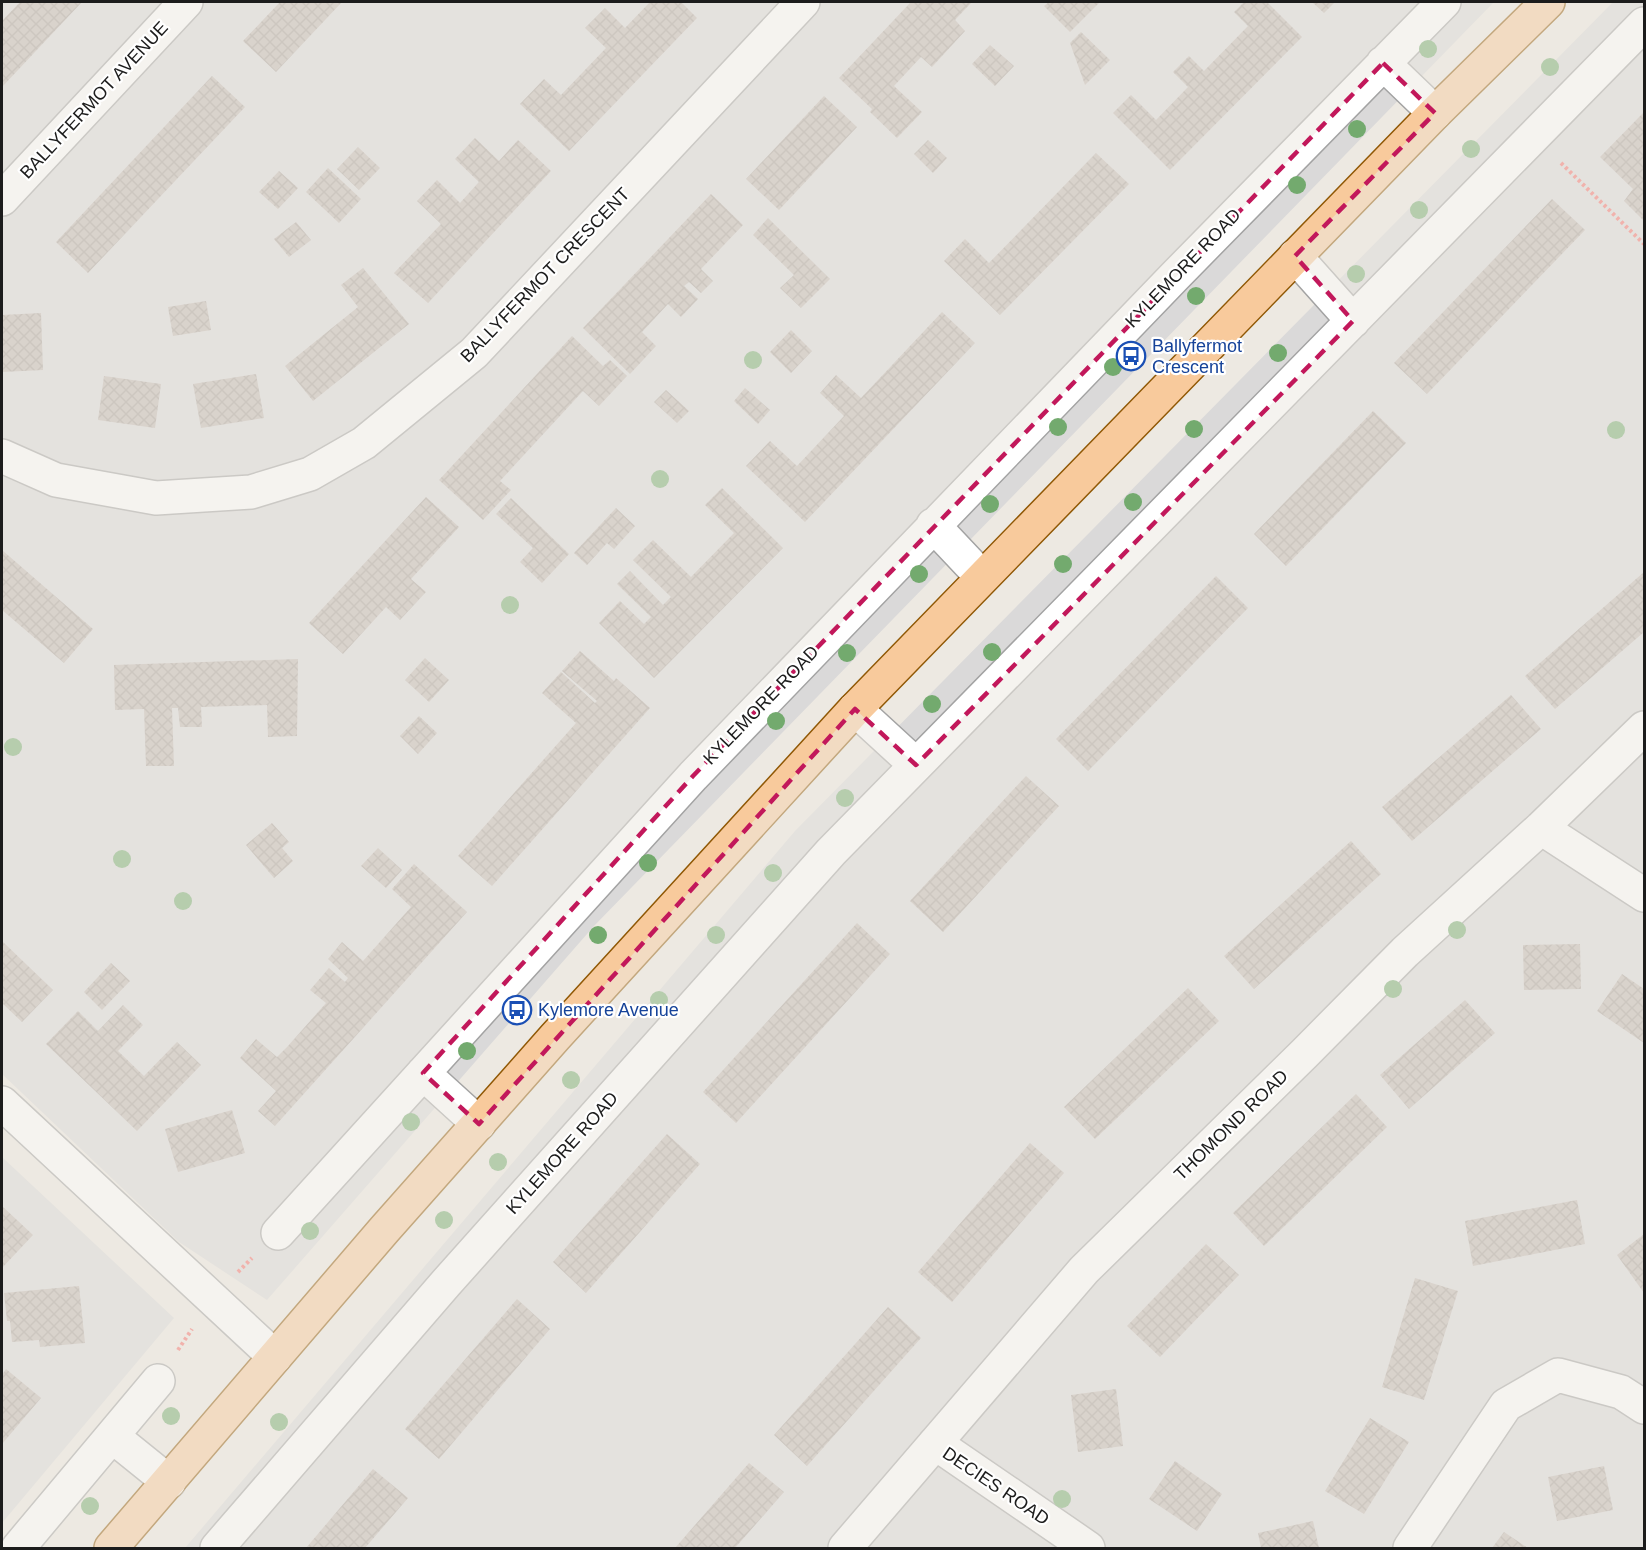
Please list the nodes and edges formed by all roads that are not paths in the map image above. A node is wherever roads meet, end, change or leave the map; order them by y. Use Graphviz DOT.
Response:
graph roads {
  1 [pos="186,2"];
  2 [pos="803,2"];
  3 [pos="1444,2"];
  4 [pos="1548,2"];
  5 [pos="1644,24"];
  6 [pos="1383,63"];
  7 [pos="1435,113"];
  8 [pos="2,200"];
  9 [pos="1295,256"];
  10 [pos="1353,321"];
  11 [pos="2,456"];
  12 [pos="933,525"];
  13 [pos="982,577"];
  14 [pos="855,709"];
  15 [pos="1644,728"];
  16 [pos="916,765"];
  17 [pos="1541,828"];
  18 [pos="1644,896"];
  19 [pos="423,1073"];
  20 [pos="2,1103"];
  21 [pos="479,1124"];
  22 [pos="278,1233"];
  23 [pos="275,1357"];
  24 [pos="158,1381"];
  25 [pos="1644,1407"];
  26 [pos="112,1436"];
  27 [pos="934,1443"];
  28 [pos="169,1482"];
  29 [pos="18,1548"];
  30 [pos="111,1548"];
  31 [pos="217,1548"];
  32 [pos="845,1548"];
  33 [pos="1088,1548"];
  34 [pos="1410,1548"];
  1 -- 8 [label="street, BALLYFERMOT AVENUE"];
  2 -- 11 [label="street, BALLYFERMOT CRESCENT"];
  3 -- 6 [label="street, KYLEMORE ROAD"];
  4 -- 7 [label="main road"];
  5 -- 10 [label="street, KYLEMORE ROAD"];
  6 -- 7 [label="street"];
  6 -- 12 [label="street, KYLEMORE ROAD"];
  7 -- 9 [label="main road"];
  9 -- 10 [label="street"];
  9 -- 13 [label="main road"];
  10 -- 16 [label="street, KYLEMORE ROAD"];
  12 -- 13 [label="street"];
  12 -- 19 [label="street, KYLEMORE ROAD"];
  13 -- 14 [label="main road"];
  14 -- 16 [label="street"];
  14 -- 21 [label="main road"];
  15 -- 17 [label="street, THOMOND ROAD"];
  16 -- 31 [label="street, KYLEMORE ROAD"];
  17 -- 18 [label="street"];
  17 -- 27 [label="street, THOMOND ROAD"];
  19 -- 21 [label="street"];
  19 -- 22 [label="street, KYLEMORE ROAD"];
  20 -- 23 [label="street"];
  21 -- 23 [label="main road"];
  23 -- 28 [label="main road"];
  24 -- 26 [label="street"];
  25 -- 34 [label="street"];
  26 -- 28 [label="street"];
  26 -- 29 [label="street"];
  27 -- 32 [label="street, THOMOND ROAD"];
  27 -- 33 [label="street, DECIES ROAD"];
  28 -- 30 [label="main road"];
}
